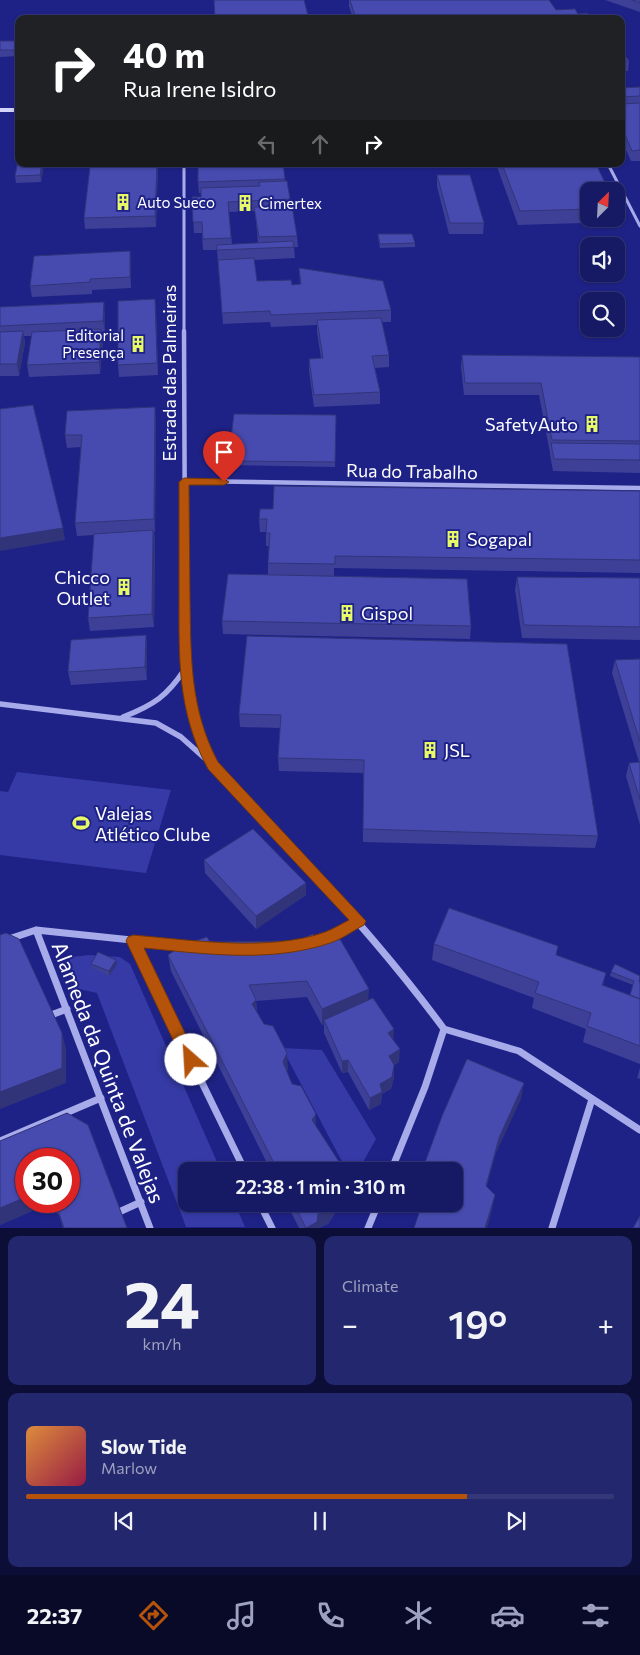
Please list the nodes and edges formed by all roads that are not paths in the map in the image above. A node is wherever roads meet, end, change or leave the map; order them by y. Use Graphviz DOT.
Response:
graph roads {
  1 [pos="0,110"];
  2 [pos="15,110"];
  3 [pos="184,167"];
  4 [pos="610,167"];
  5 [pos="640,226"];
  6 [pos="184,482"];
  7 [pos="640,488"];
  8 [pos="185,669"];
  9 [pos="0,704"];
  10 [pos="122,718"];
  11 [pos="213,766"];
  12 [pos="359,921"];
  13 [pos="36,930"];
  14 [pos="133,941"];
  15 [pos="0,942"];
  16 [pos="304,943"];
  17 [pos="198,947"];
  18 [pos="66,1009"];
  19 [pos="51,1014"];
  20 [pos="444,1030"];
  21 [pos="101,1098"];
  22 [pos="592,1099"];
  23 [pos="640,1130"];
  24 [pos="0,1141"];
  25 [pos="241,1162"];
  26 [pos="395,1162"];
  27 [pos="141,1202"];
  28 [pos="119,1212"];
  29 [pos="264,1212"];
  30 [pos="375,1212"];
  31 [pos="150,1228"];
  32 [pos="272,1228"];
  33 [pos="368,1228"];
  34 [pos="552,1228"];
  1 -- 2 [label="main road"];
  3 -- 6 [label="street, Estrada das Palmeiras"];
  4 -- 5 [label="street"];
  6 -- 7 [label="street, Rua do Trabalho"];
  6 -- 8 [label="street, Estrada das Palmeiras"];
  8 -- 10 [label="street"];
  8 -- 11 [label="street, Estrada das Palmeiras"];
  9 -- 10 [label="street"];
  10 -- 11 [label="street"];
  11 -- 12 [label="street, Estrada das Palmeiras"];
  12 -- 16 [label="street"];
  12 -- 20 [label="street, Estrada das Palmeiras"];
  13 -- 14 [label="street"];
  13 -- 15 [label="street"];
  13 -- 18 [label="street, Alameda da Quinta de Valejas"];
  14 -- 17 [label="street"];
  14 -- 25 [label="street"];
  18 -- 19 [label="street"];
  18 -- 21 [label="street, Alameda da Quinta de Valejas"];
  20 -- 22 [label="street"];
  20 -- 26 [label="street"];
  21 -- 24 [label="street"];
  21 -- 27 [label="street, Alameda da Quinta de Valejas"];
  22 -- 23 [label="street"];
  22 -- 34 [label="street"];
  27 -- 28 [label="street"];
  27 -- 31 [label="street, Alameda da Quinta de Valejas"];
  29 -- 32 [label="street"];
  30 -- 33 [label="street"];
}
